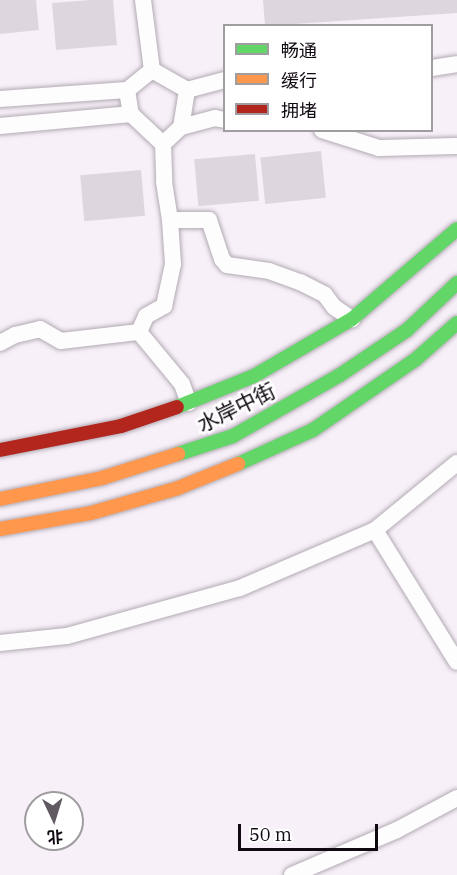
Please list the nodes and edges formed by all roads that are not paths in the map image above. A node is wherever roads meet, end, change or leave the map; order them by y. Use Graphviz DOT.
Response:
graph roads {
  1 [pos="143,0"];
  2 [pos="457,64"];
  3 [pos="433,68"];
  4 [pos="152,70"];
  5 [pos="223,81"];
  6 [pos="127,90"];
  7 [pos="187,90"];
  8 [pos="0,99"];
  9 [pos="131,114"];
  10 [pos="223,120"];
  11 [pos="0,126"];
  12 [pos="181,127"];
  13 [pos="328,132"];
  14 [pos="163,144"];
  15 [pos="457,146"];
  16 [pos="170,220"];
  17 [pos="457,229"];
  18 [pos="457,283"];
  19 [pos="352,319"];
  20 [pos="457,322"];
  21 [pos="139,332"];
  22 [pos="0,343"];
  23 [pos="189,403"];
  24 [pos="0,450"];
  25 [pos="457,464"];
  26 [pos="0,499"];
  27 [pos="0,529"];
  28 [pos="375,530"];
  29 [pos="0,643"];
  30 [pos="457,662"];
  31 [pos="457,798"];
  32 [pos="292,875"];
  1 -- 4 [label="street"];
  2 -- 3 [label="street"];
  4 -- 6 [label="street"];
  4 -- 7 [label="street"];
  5 -- 7 [label="street"];
  6 -- 8 [label="street"];
  6 -- 9 [label="street"];
  7 -- 12 [label="street"];
  9 -- 11 [label="street"];
  9 -- 14 [label="street"];
  10 -- 12 [label="street"];
  12 -- 14 [label="street"];
  13 -- 15 [label="street"];
  14 -- 16 [label="street"];
  16 -- 19 [label="street"];
  16 -- 21 [label="street"];
  17 -- 19 [label="street"];
  18 -- 26 [label="street, 水岸中街"];
  19 -- 23 [label="street"];
  20 -- 27 [label="street"];
  21 -- 22 [label="street"];
  21 -- 23 [label="street"];
  23 -- 24 [label="street"];
  25 -- 28 [label="street"];
  28 -- 29 [label="street"];
  28 -- 30 [label="street"];
  31 -- 32 [label="street"];
}
